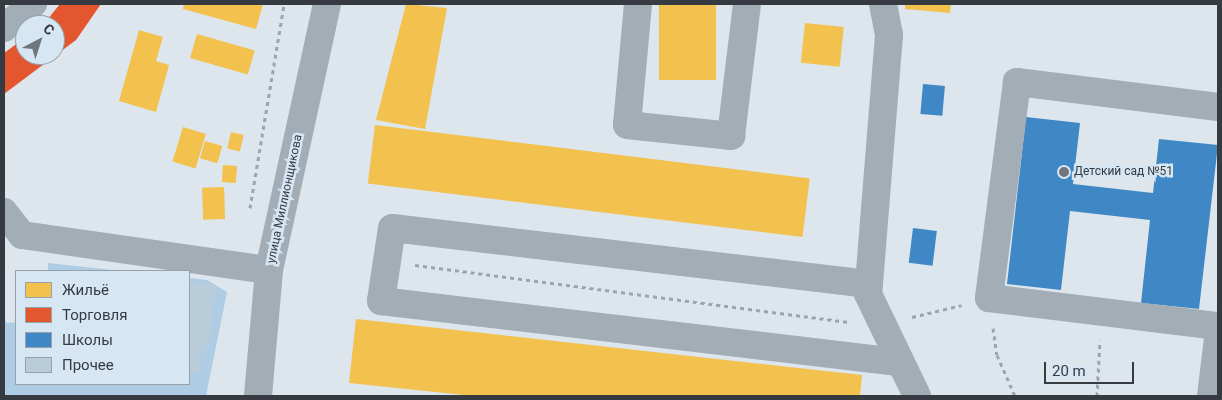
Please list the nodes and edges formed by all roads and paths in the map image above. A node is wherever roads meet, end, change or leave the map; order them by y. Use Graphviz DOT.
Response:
graph roads {
  1 [pos="33,4"];
  2 [pos="284,4"];
  3 [pos="327,4"];
  4 [pos="638,4"];
  5 [pos="746,4"];
  6 [pos="884,4"];
  7 [pos="4,28"];
  8 [pos="1218,107"];
  9 [pos="4,212"];
  10 [pos="249,218"];
  11 [pos="387,262"];
  12 [pos="269,270"];
  13 [pos="869,284"];
  14 [pos="989,298"];
  15 [pos="1101,312"];
  16 [pos="882,326"];
  17 [pos="1218,326"];
  18 [pos="1218,338"];
  19 [pos="898,362"];
  20 [pos="258,396"];
  21 [pos="917,396"];
  22 [pos="1015,396"];
  23 [pos="1097,396"];
  24 [pos="1211,396"];
  1 -- 7 [label="street"];
  2 -- 10 [label="path"];
  3 -- 12 [label="street, улица Миллионщикова"];
  4 -- 5 [label="street"];
  6 -- 13 [label="street"];
  8 -- 14 [label="street"];
  9 -- 12 [label="street"];
  11 -- 13 [label="street"];
  11 -- 16 [label="path"];
  11 -- 19 [label="street"];
  12 -- 20 [label="street, улица Миллионщикова"];
  13 -- 16 [label="street"];
  14 -- 15 [label="street"];
  14 -- 16 [label="path"];
  14 -- 22 [label="path"];
  15 -- 17 [label="street"];
  15 -- 23 [label="path"];
  16 -- 19 [label="street"];
  18 -- 24 [label="street"];
  19 -- 21 [label="street"];
}
